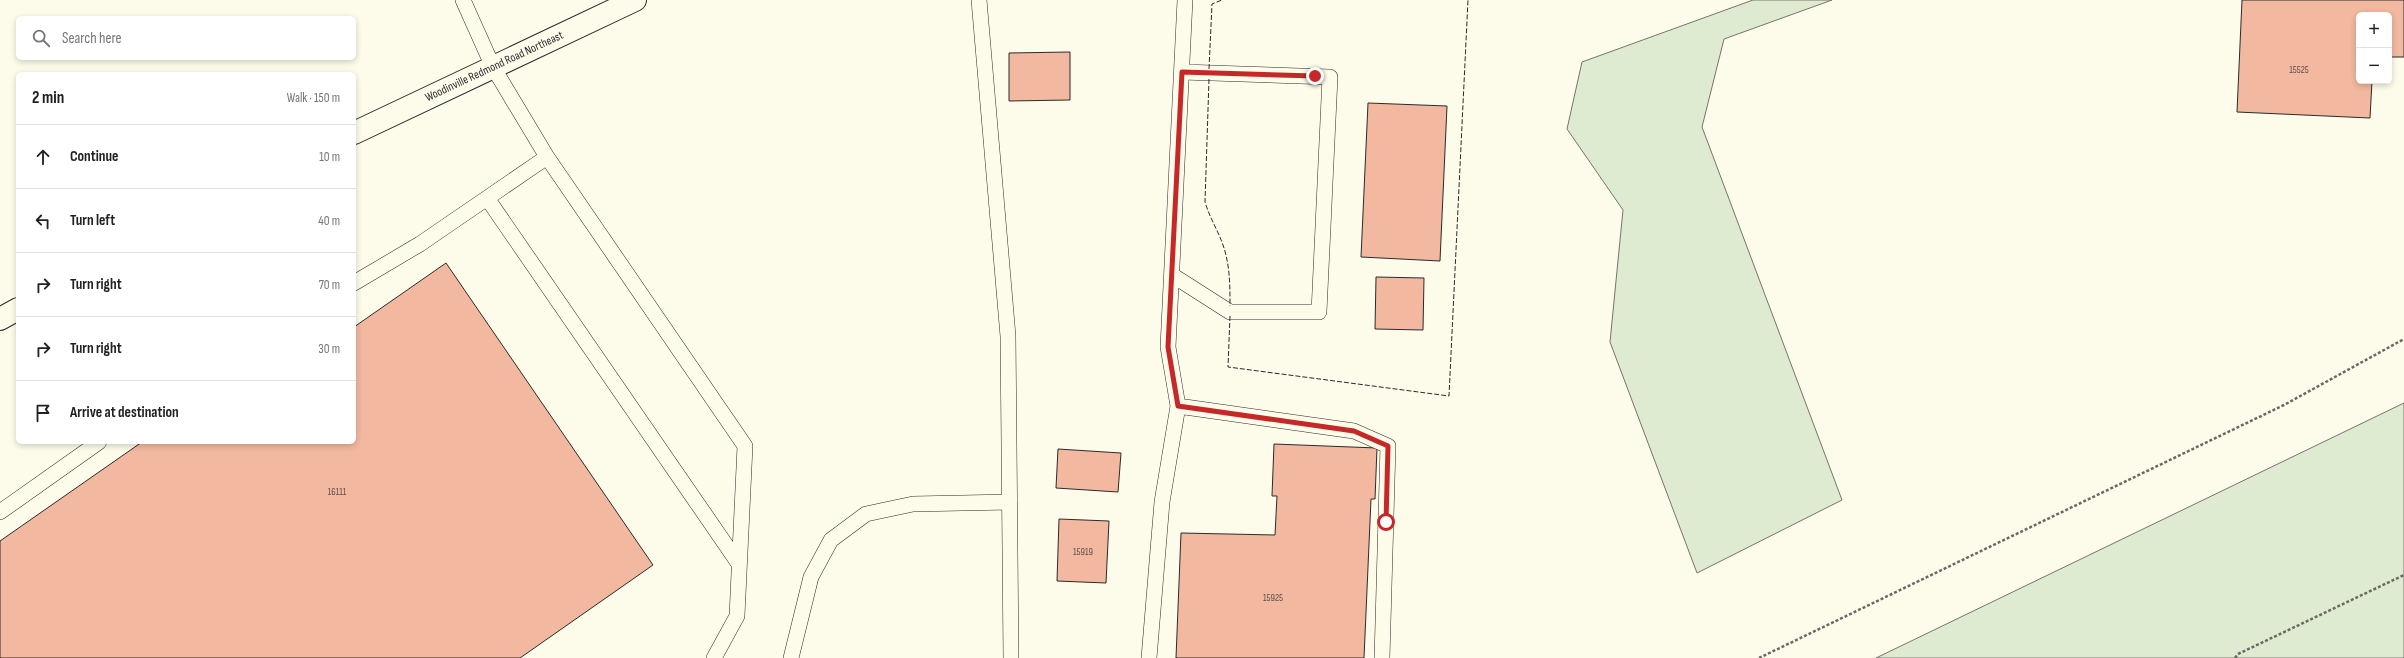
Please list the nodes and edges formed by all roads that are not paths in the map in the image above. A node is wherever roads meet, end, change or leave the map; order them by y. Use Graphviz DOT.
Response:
graph roads {
  1 [pos="463,0"];
  2 [pos="635,0"];
  3 [pos="979,0"];
  4 [pos="1184,0"];
  5 [pos="493,67"];
  6 [pos="1182,72"];
  7 [pos="356,132"];
  8 [pos="547,157"];
  9 [pos="487,198"];
  10 [pos="1172,275"];
  11 [pos="356,282"];
  12 [pos="16,310"];
  13 [pos="0,320"];
  14 [pos="1178,406"];
  15 [pos="95,444"];
  16 [pos="1010,502"];
  17 [pos="0,512"];
  18 [pos="739,564"];
  19 [pos="714,658"];
  20 [pos="791,658"];
  21 [pos="1011,658"];
  22 [pos="1149,658"];
  23 [pos="1382,658"];
  1 -- 5 [label="lane"];
  2 -- 5 [label="main road, Woodinville Redmond Road Northeast"];
  3 -- 16 [label="lane"];
  4 -- 6 [label="lane"];
  5 -- 7 [label="main road, Woodinville Redmond Road Northeast"];
  5 -- 8 [label="lane"];
  6 -- 10 [label="lane"];
  6 -- 10 [label="lane"];
  8 -- 9 [label="lane"];
  8 -- 18 [label="lane"];
  9 -- 11 [label="lane"];
  9 -- 18 [label="lane"];
  10 -- 14 [label="lane"];
  12 -- 13 [label="main road"];
  14 -- 22 [label="lane"];
  14 -- 23 [label="lane"];
  15 -- 17 [label="lane"];
  16 -- 20 [label="lane"];
  16 -- 21 [label="lane"];
  18 -- 19 [label="lane"];
}
